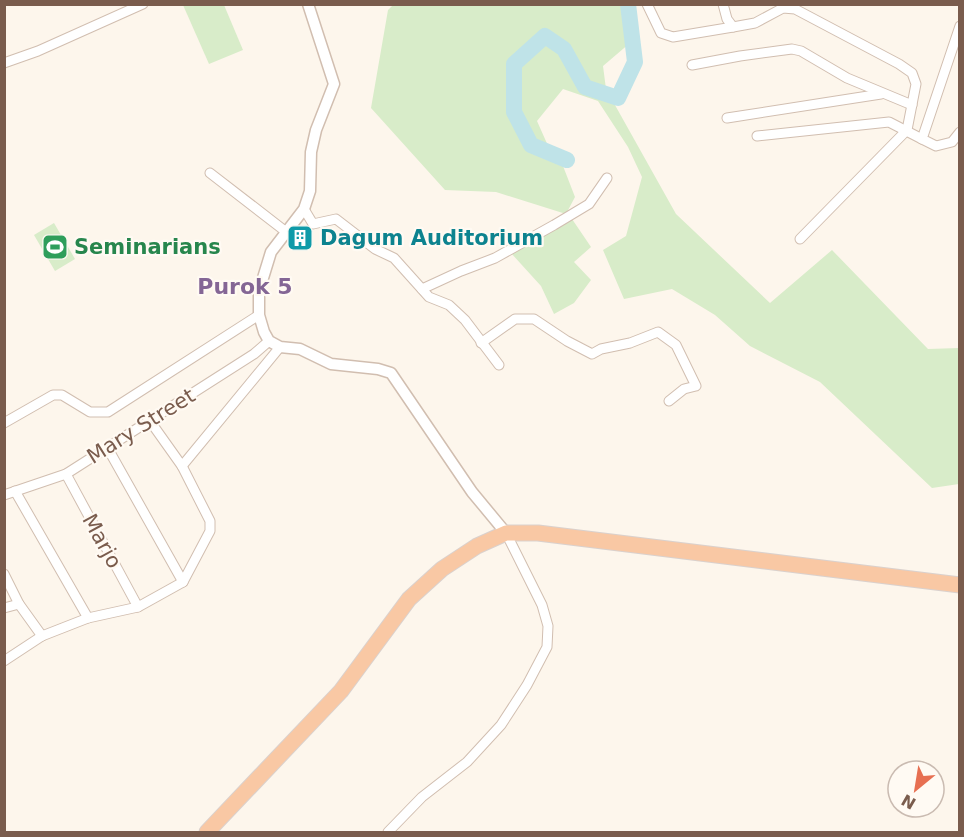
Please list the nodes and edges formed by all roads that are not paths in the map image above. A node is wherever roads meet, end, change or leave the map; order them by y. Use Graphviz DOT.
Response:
graph roads {
  1 [pos="143,4"];
  2 [pos="308,4"];
  3 [pos="648,4"];
  4 [pos="723,4"];
  5 [pos="782,6"];
  6 [pos="960,26"];
  7 [pos="733,27"];
  8 [pos="4,63"];
  9 [pos="692,65"];
  10 [pos="881,94"];
  11 [pos="912,105"];
  12 [pos="728,118"];
  13 [pos="907,130"];
  14 [pos="960,132"];
  15 [pos="757,136"];
  16 [pos="922,139"];
  17 [pos="210,172"];
  18 [pos="607,178"];
  19 [pos="304,209"];
  20 [pos="285,231"];
  21 [pos="800,239"];
  22 [pos="422,289"];
  23 [pos="259,315"];
  24 [pos="270,341"];
  25 [pos="481,343"];
  26 [pos="280,347"];
  27 [pos="499,365"];
  28 [pos="669,401"];
  29 [pos="150,421"];
  30 [pos="4,423"];
  31 [pos="107,447"];
  32 [pos="182,466"];
  33 [pos="66,474"];
  34 [pos="15,491"];
  35 [pos="4,495"];
  36 [pos="506,533"];
  37 [pos="4,574"];
  38 [pos="183,582"];
  39 [pos="960,585"];
  40 [pos="19,604"];
  41 [pos="138,607"];
  42 [pos="4,609"];
  43 [pos="88,618"];
  44 [pos="42,636"];
  45 [pos="4,661"];
  46 [pos="207,832"];
  47 [pos="388,832"];
  1 -- 8 [label="street"];
  2 -- 19 [label="street"];
  3 -- 7 [label="street"];
  4 -- 7 [label="street"];
  5 -- 7 [label="street"];
  5 -- 11 [label="street"];
  6 -- 16 [label="street"];
  9 -- 10 [label="street"];
  10 -- 11 [label="street"];
  10 -- 12 [label="street"];
  11 -- 13 [label="street"];
  13 -- 15 [label="street"];
  13 -- 16 [label="street"];
  13 -- 21 [label="street"];
  14 -- 16 [label="street"];
  17 -- 20 [label="street"];
  18 -- 22 [label="street"];
  19 -- 20 [label="street"];
  19 -- 22 [label="street"];
  20 -- 23 [label="street"];
  22 -- 25 [label="street"];
  23 -- 24 [label="street"];
  23 -- 30 [label="street"];
  24 -- 26 [label="street"];
  24 -- 29 [label="street, Mary Street"];
  25 -- 27 [label="street"];
  25 -- 28 [label="street"];
  26 -- 32 [label="street"];
  26 -- 36 [label="street"];
  29 -- 31 [label="street, Mary Street"];
  29 -- 32 [label="street"];
  31 -- 33 [label="street, Mary Street"];
  31 -- 38 [label="street"];
  32 -- 38 [label="street"];
  33 -- 34 [label="street, Mary Street"];
  33 -- 41 [label="street, Marjo"];
  34 -- 35 [label="street, Mary Street"];
  34 -- 43 [label="street"];
  36 -- 39 [label="highway"];
  36 -- 46 [label="highway"];
  36 -- 47 [label="street"];
  37 -- 40 [label="street"];
  38 -- 41 [label="street"];
  40 -- 42 [label="street"];
  40 -- 44 [label="street"];
  41 -- 43 [label="street"];
  43 -- 44 [label="street"];
  44 -- 45 [label="street"];
}
